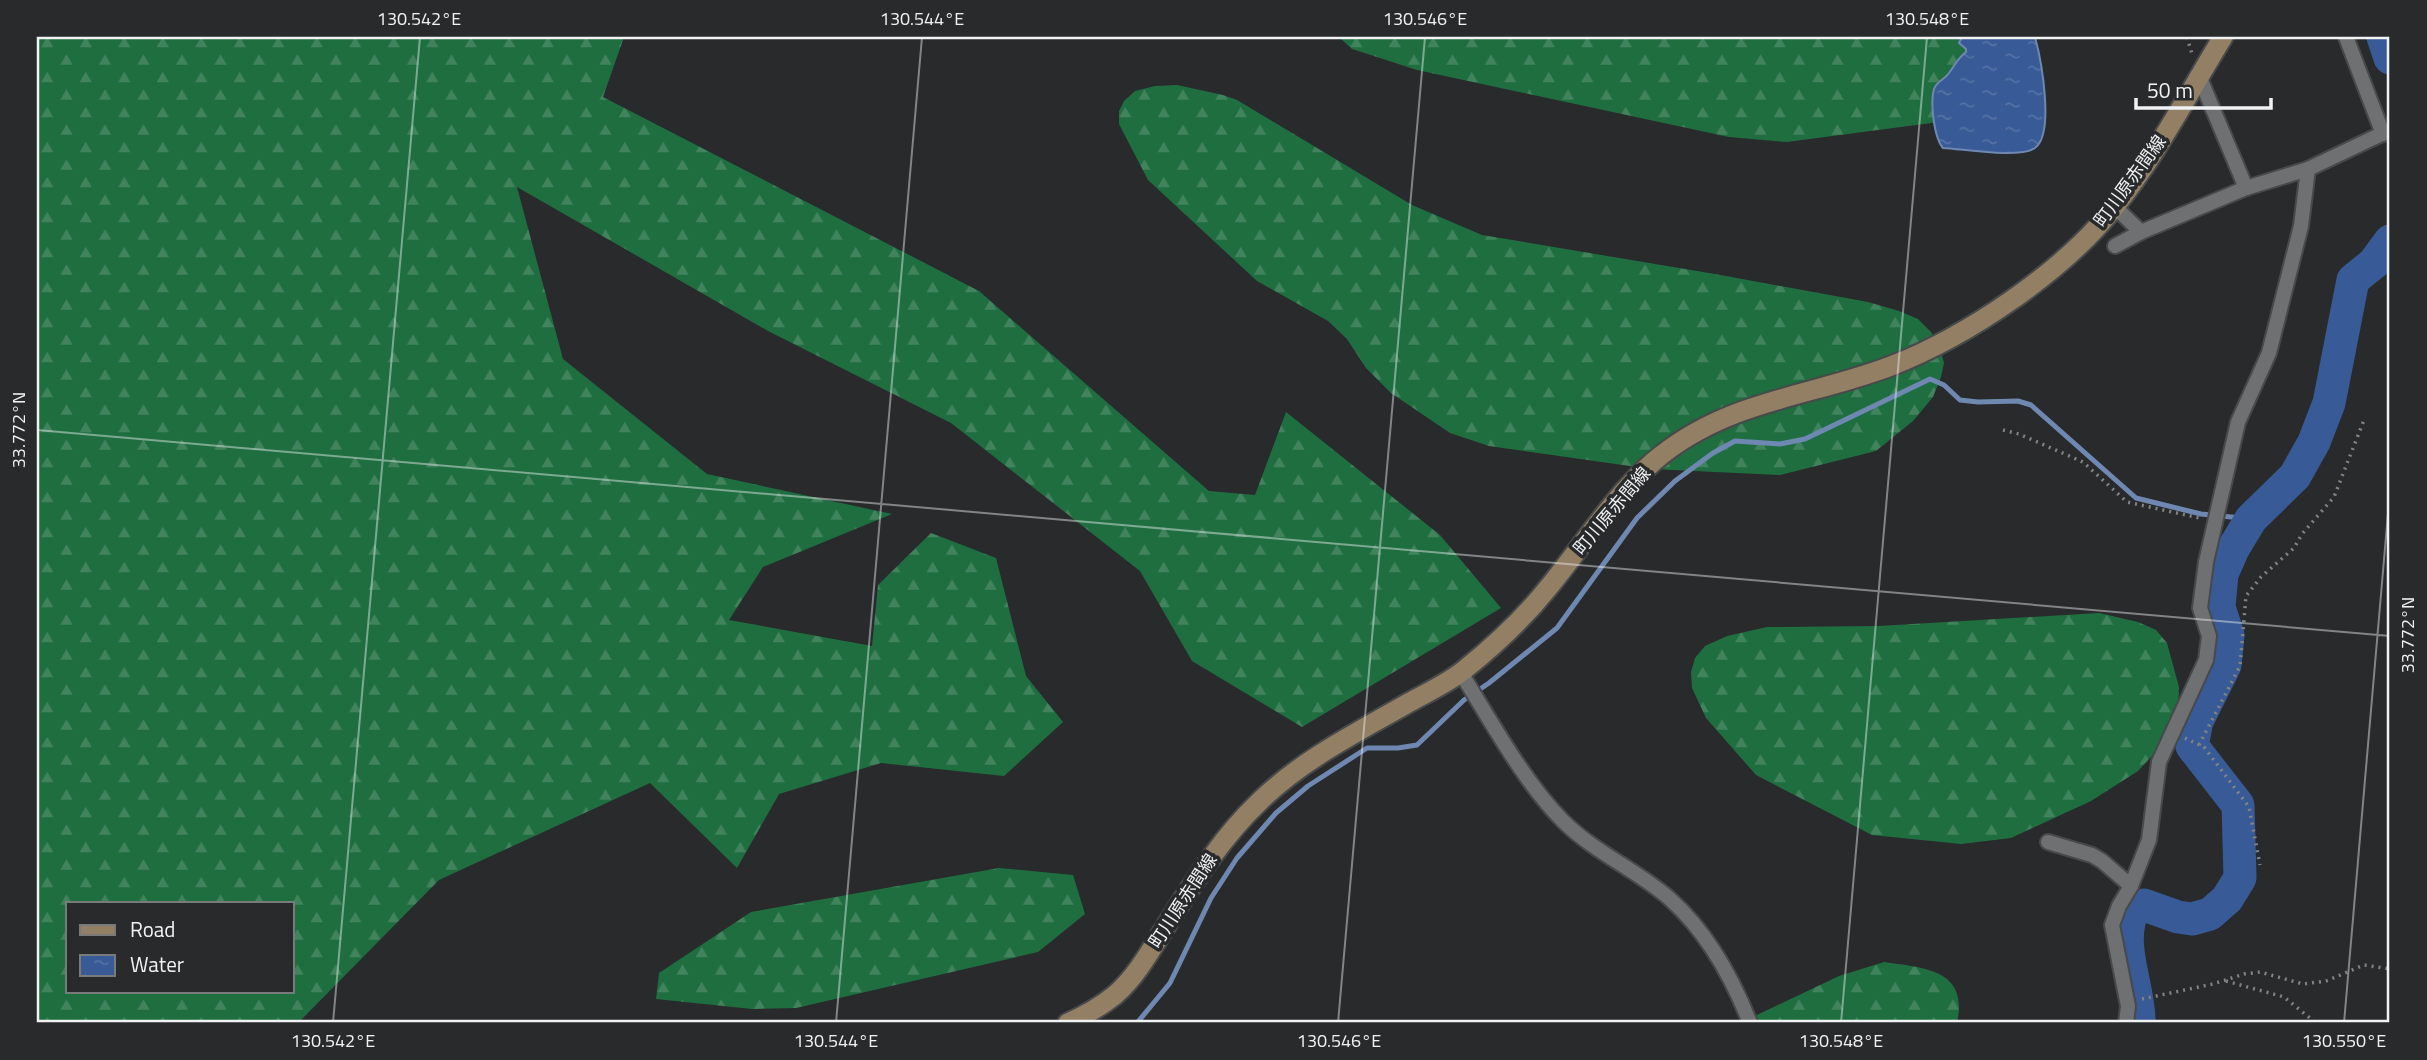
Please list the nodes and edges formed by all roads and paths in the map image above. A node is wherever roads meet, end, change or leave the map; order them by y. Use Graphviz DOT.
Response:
graph roads {
  1 [pos="2223,37"];
  2 [pos="2346,37"];
  3 [pos="2199,76"];
  4 [pos="2387,132"];
  5 [pos="2308,169"];
  6 [pos="2246,188"];
  7 [pos="2115,207"];
  8 [pos="2141,232"];
  9 [pos="2115,246"];
  10 [pos="2364,420"];
  11 [pos="2003,430"];
  12 [pos="2216,521"];
  13 [pos="1461,673"];
  14 [pos="2174,732"];
  15 [pos="2199,745"];
  16 [pos="2048,842"];
  17 [pos="2260,866"];
  18 [pos="2132,886"];
  19 [pos="2390,968"];
  20 [pos="2224,980"];
  21 [pos="2126,1000"];
  22 [pos="1068,1023"];
  23 [pos="1750,1023"];
  24 [pos="2126,1023"];
  25 [pos="2316,1023"];
  1 -- 3 [label="main road, 町川原赤間線"];
  2 -- 4 [label="street"];
  3 -- 6 [label="street"];
  3 -- 7 [label="main road, 町川原赤間線"];
  4 -- 5 [label="street"];
  5 -- 6 [label="street"];
  5 -- 12 [label="street"];
  6 -- 8 [label="street"];
  7 -- 8 [label="street"];
  7 -- 13 [label="main road, 町川原赤間線"];
  8 -- 9 [label="street"];
  10 -- 15 [label="path"];
  11 -- 12 [label="path"];
  12 -- 14 [label="street"];
  13 -- 22 [label="main road, 町川原赤間線"];
  13 -- 23 [label="street"];
  14 -- 15 [label="path"];
  14 -- 18 [label="street"];
  15 -- 17 [label="path"];
  16 -- 18 [label="street"];
  18 -- 21 [label="street"];
  19 -- 20 [label="path"];
  20 -- 21 [label="path"];
  20 -- 25 [label="path"];
  21 -- 24 [label="street"];
}
